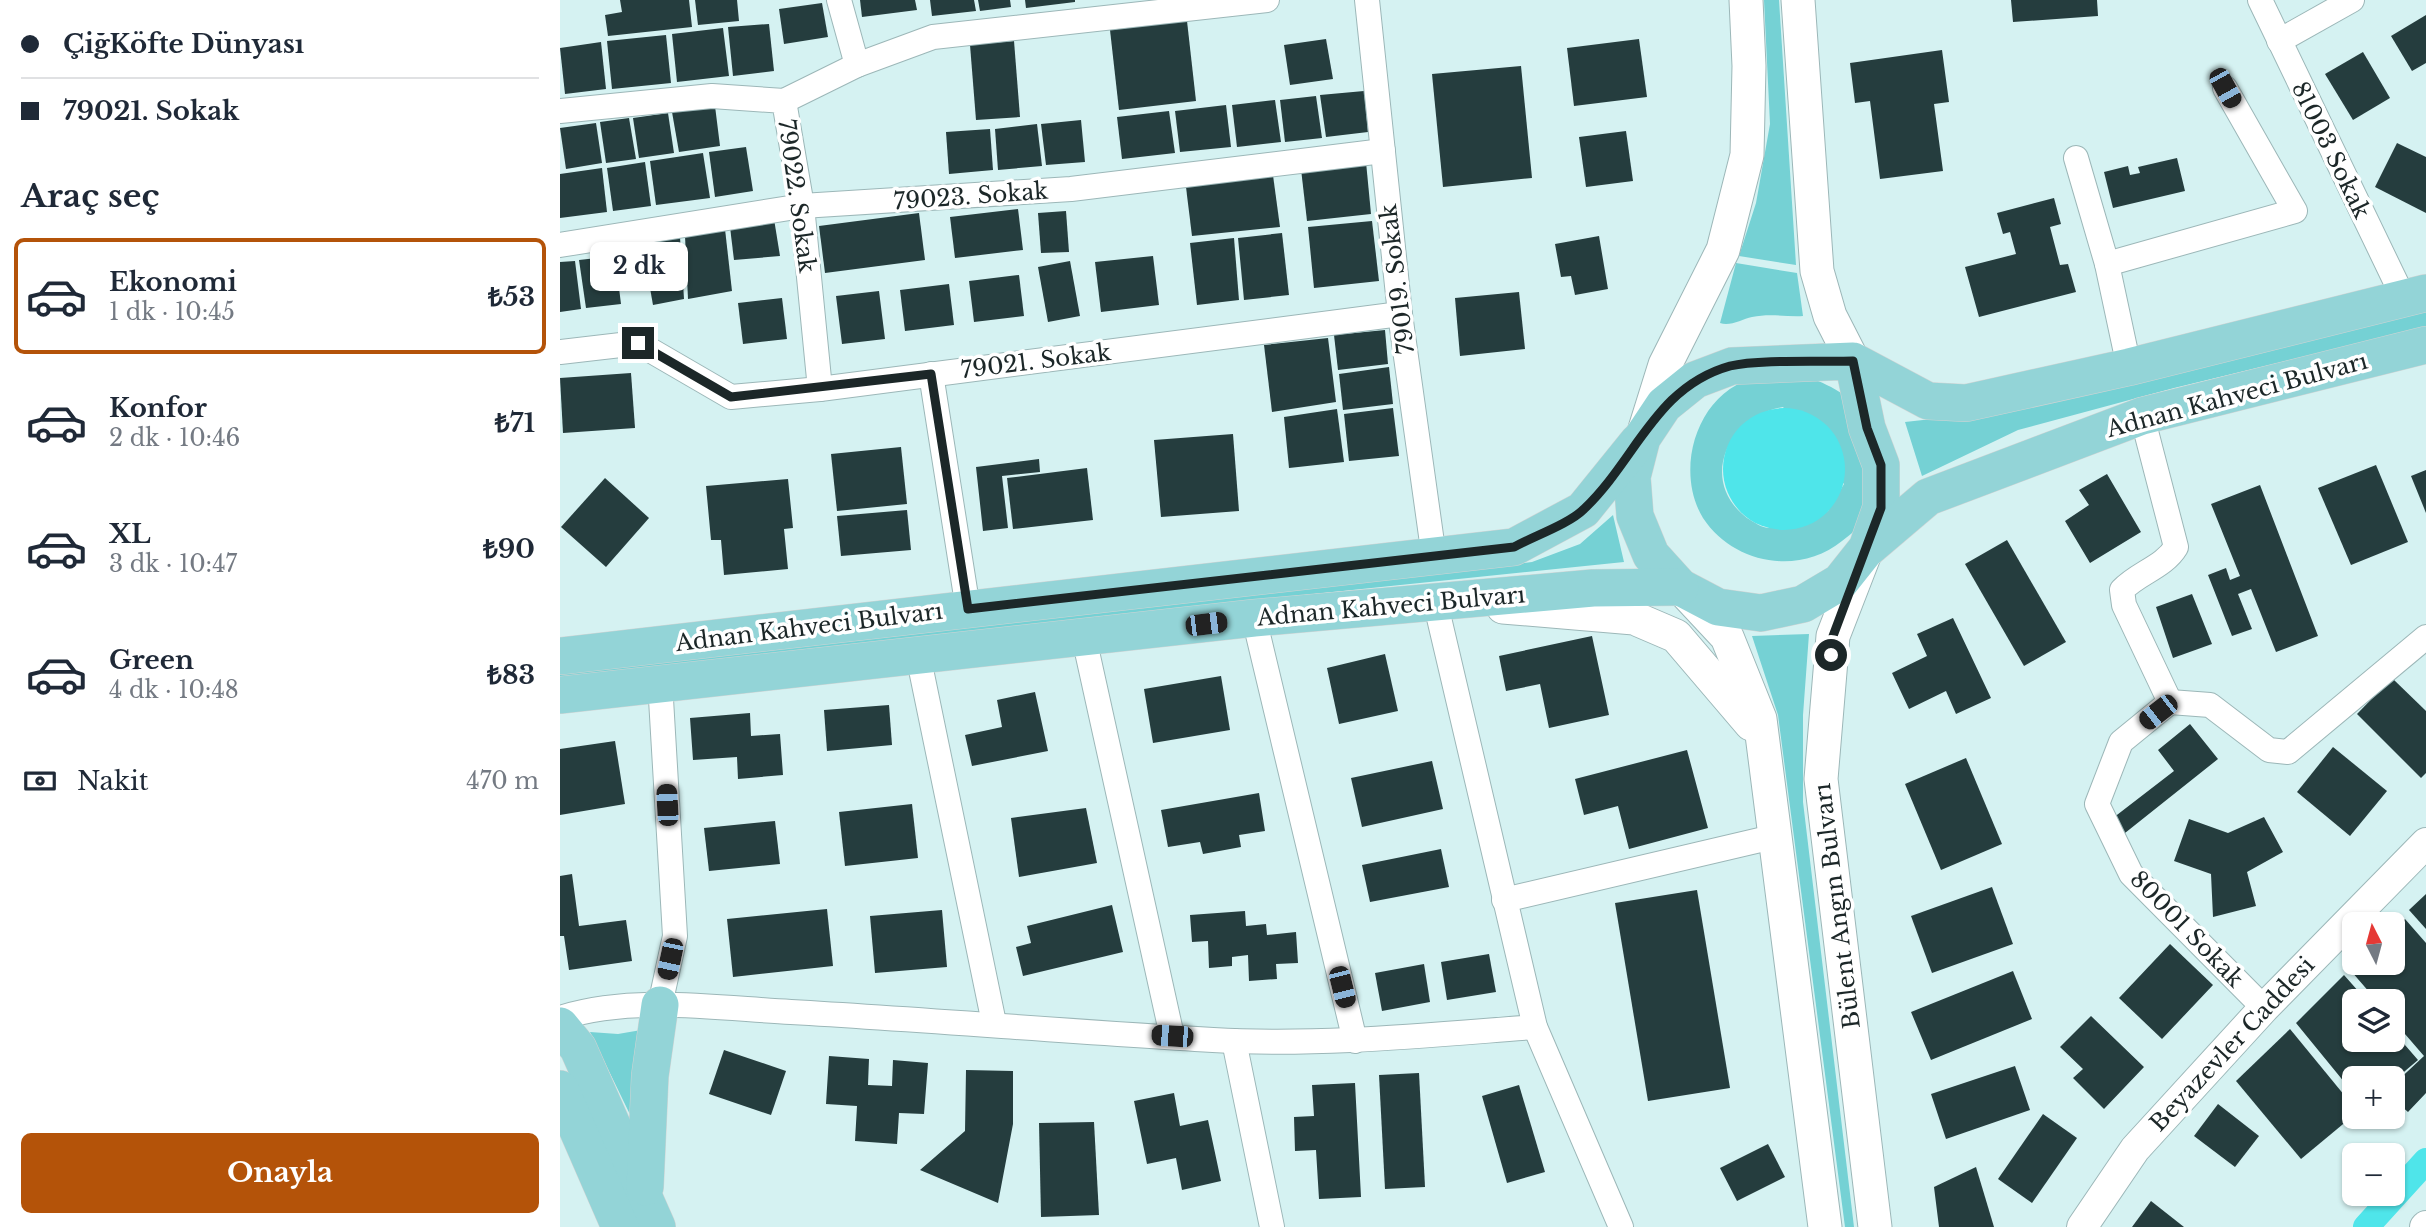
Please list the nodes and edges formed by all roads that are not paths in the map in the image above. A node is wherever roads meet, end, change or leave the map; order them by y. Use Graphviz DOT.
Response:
graph roads {
  1 [pos="839,0"];
  2 [pos="1267,0"];
  3 [pos="1367,0"];
  4 [pos="1746,0"];
  5 [pos="1798,0"];
  6 [pos="2260,0"];
  7 [pos="2352,0"];
  8 [pos="2279,41"];
  9 [pos="857,65"];
  10 [pos="2225,88"];
  11 [pos="784,101"];
  12 [pos="560,111"];
  13 [pos="1383,151"];
  14 [pos="2076,158"];
  15 [pos="802,206"];
  16 [pos="560,245"];
  17 [pos="2108,264"];
  18 [pos="2415,296"];
  19 [pos="1400,314"];
  20 [pos="2426,345"];
  21 [pos="560,352"];
  22 [pos="1853,361"];
  23 [pos="2129,367"];
  24 [pos="931,374"];
  25 [pos="820,389"];
  26 [pos="2142,416"];
  27 [pos="1642,438"];
  28 [pos="1867,548"];
  29 [pos="1434,557"];
  30 [pos="1680,587"];
  31 [pos="1435,601"];
  32 [pos="968,609"];
  33 [pos="1254,618"];
  34 [pos="2426,637"];
  35 [pos="1084,638"];
  36 [pos="918,655"];
  37 [pos="560,656"];
  38 [pos="660,682"];
  39 [pos="560,695"];
  40 [pos="2171,702"];
  41 [pos="1763,740"];
  42 [pos="1777,836"];
  43 [pos="2426,843"];
  44 [pos="1504,900"];
  45 [pos="660,1005"];
  46 [pos="2264,1008"];
  47 [pos="560,1018"];
  48 [pos="994,1023"];
  49 [pos="560,1026"];
  50 [pos="1535,1027"];
  51 [pos="1172,1036"];
  52 [pos="1234,1041"];
  53 [pos="1355,1041"];
  54 [pos="560,1089"];
  55 [pos="650,1211"];
  56 [pos="620,1227"];
  57 [pos="1272,1227"];
  58 [pos="1621,1227"];
  59 [pos="1825,1227"];
  60 [pos="1875,1227"];
  61 [pos="2082,1227"];
  1 -- 9 [label="street"];
  2 -- 9 [label="street"];
  3 -- 13 [label="street, 79019. Sokak"];
  4 -- 27 [label="main road"];
  5 -- 22 [label="main road"];
  6 -- 8 [label="street, 81003 Sokak"];
  7 -- 8 [label="street"];
  8 -- 18 [label="street, 81003 Sokak"];
  9 -- 11 [label="street"];
  10 -- 17 [label="street"];
  11 -- 12 [label="street, 79022. Sokak"];
  11 -- 15 [label="street, 79022. Sokak"];
  13 -- 15 [label="street, 79023. Sokak"];
  13 -- 19 [label="street, 79019. Sokak"];
  14 -- 17 [label="street"];
  15 -- 16 [label="street, 79023. Sokak"];
  15 -- 25 [label="street, 79022. Sokak"];
  17 -- 23 [label="street"];
  18 -- 23 [label="main road"];
  19 -- 24 [label="street, 79021. Sokak"];
  19 -- 29 [label="street, 79019. Sokak"];
  20 -- 26 [label="main road, Adnan Kahveci Bulvarı"];
  21 -- 25 [label="street, 79021. Sokak"];
  22 -- 23 [label="main road"];
  22 -- 27 [label="main road"];
  22 -- 28 [label="main road"];
  24 -- 25 [label="street, 79021. Sokak"];
  24 -- 32 [label="street"];
  26 -- 28 [label="main road, Adnan Kahveci Bulvarı"];
  26 -- 40 [label="street"];
  27 -- 29 [label="main road, Adnan Kahveci Bulvarı"];
  27 -- 30 [label="main road"];
  28 -- 30 [label="main road"];
  28 -- 60 [label="main road, Bülent Angın Bulvarı"];
  29 -- 32 [label="main road, Adnan Kahveci Bulvarı"];
  30 -- 31 [label="main road, Adnan Kahveci Bulvarı"];
  30 -- 41 [label="main road"];
  31 -- 33 [label="main road, Adnan Kahveci Bulvarı"];
  31 -- 41 [label="main road"];
  31 -- 44 [label="street"];
  32 -- 37 [label="main road, Adnan Kahveci Bulvarı"];
  33 -- 35 [label="main road, Adnan Kahveci Bulvarı"];
  33 -- 53 [label="street"];
  34 -- 40 [label="street"];
  35 -- 36 [label="main road, Adnan Kahveci Bulvarı"];
  35 -- 51 [label="street"];
  36 -- 38 [label="main road, Adnan Kahveci Bulvarı"];
  36 -- 48 [label="street"];
  38 -- 39 [label="main road, Adnan Kahveci Bulvarı"];
  38 -- 45 [label="street"];
  40 -- 46 [label="street, 80001 Sokak"];
  41 -- 42 [label="main road"];
  42 -- 44 [label="street"];
  42 -- 59 [label="main road"];
  43 -- 46 [label="street, Beyazevler Caddesi"];
  44 -- 50 [label="street"];
  45 -- 47 [label="street"];
  45 -- 48 [label="street"];
  45 -- 55 [label="main road"];
  46 -- 61 [label="street, Beyazevler Caddesi"];
  48 -- 51 [label="street"];
  49 -- 55 [label="main road"];
  50 -- 53 [label="street"];
  50 -- 58 [label="street"];
  51 -- 52 [label="street"];
  52 -- 53 [label="street"];
  52 -- 57 [label="street"];
  54 -- 56 [label="main road"];
}
